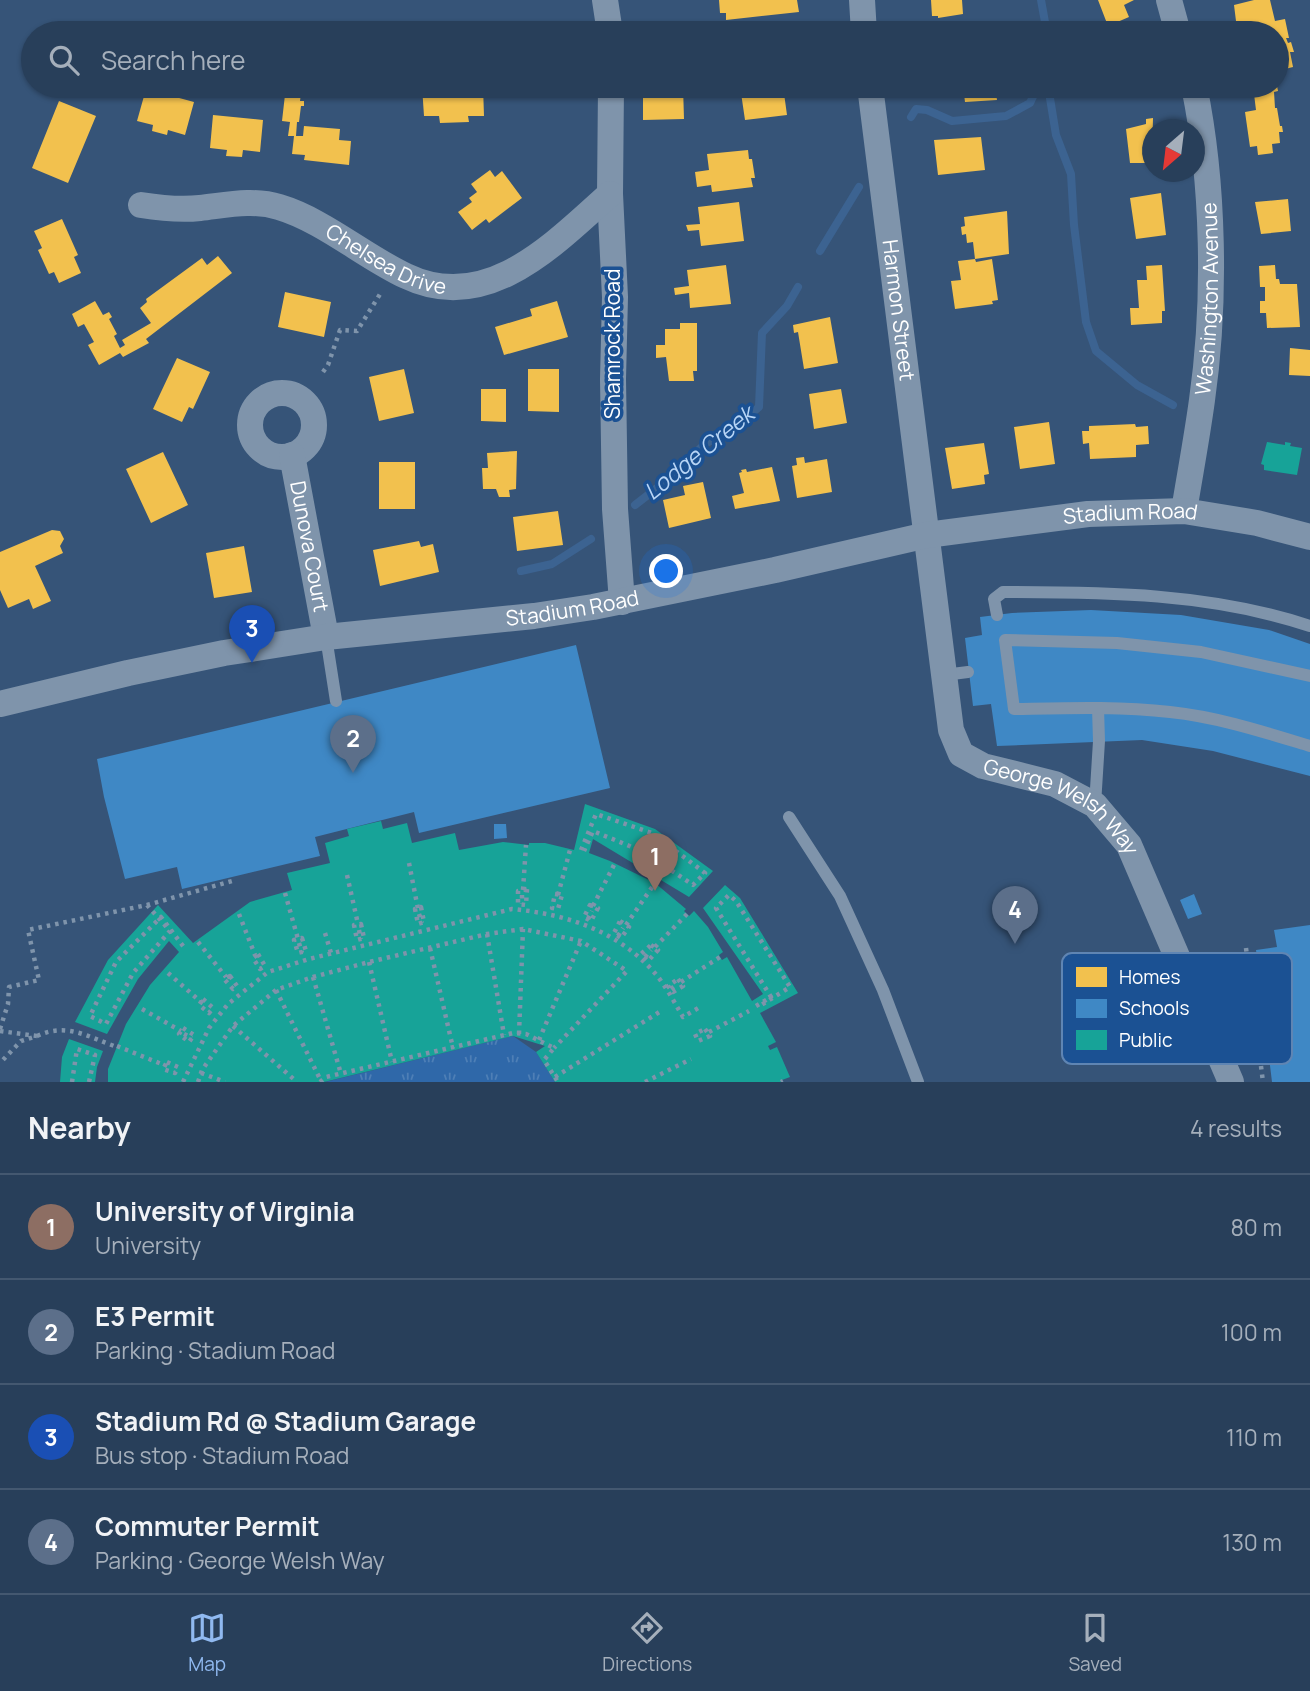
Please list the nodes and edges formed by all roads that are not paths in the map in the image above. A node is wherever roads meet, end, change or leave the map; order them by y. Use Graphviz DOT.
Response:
graph roads {
  1 [pos="605,0"];
  2 [pos="862,0"];
  3 [pos="1169,0"];
  4 [pos="608,21"];
  5 [pos="863,21"];
  6 [pos="1175,21"];
  7 [pos="611,98"];
  8 [pos="872,98"];
  9 [pos="1196,98"];
  10 [pos="610,194"];
  11 [pos="141,205"];
  12 [pos="292,455"];
  13 [pos="1184,511"];
  14 [pos="927,535"];
  15 [pos="1310,537"];
  16 [pos="622,603"];
  17 [pos="997,615"];
  18 [pos="1310,626"];
  19 [pos="326,637"];
  20 [pos="1310,676"];
  21 [pos="336,701"];
  22 [pos="0,704"];
  23 [pos="1098,708"];
  24 [pos="1310,746"];
  25 [pos="1095,805"];
  26 [pos="789,817"];
  27 [pos="1175,953"];
  28 [pos="1223,1064"];
  29 [pos="918,1082"];
  30 [pos="1231,1082"];
  1 -- 4 [label="street"];
  2 -- 5 [label="street"];
  3 -- 6 [label="street"];
  7 -- 10 [label="street, Shamrock Road"];
  8 -- 14 [label="street, Harmon Street"];
  9 -- 13 [label="street, Washington Avenue"];
  10 -- 11 [label="street, Chelsea Drive"];
  10 -- 16 [label="street, Shamrock Road"];
  12 -- 19 [label="street, Dunova Court"];
  13 -- 14 [label="street, Stadium Road"];
  13 -- 15 [label="street, Stadium Road"];
  14 -- 16 [label="street, Stadium Road"];
  14 -- 25 [label="street, George Welsh Way"];
  16 -- 19 [label="street, Stadium Road"];
  17 -- 18 [label="lane"];
  19 -- 21 [label="lane"];
  19 -- 22 [label="street, Stadium Road"];
  20 -- 23 [label="lane"];
  23 -- 24 [label="lane"];
  23 -- 25 [label="lane"];
  25 -- 27 [label="street, George Welsh Way"];
  26 -- 29 [label="lane"];
  28 -- 30 [label="street, George Welsh Way"];
}
